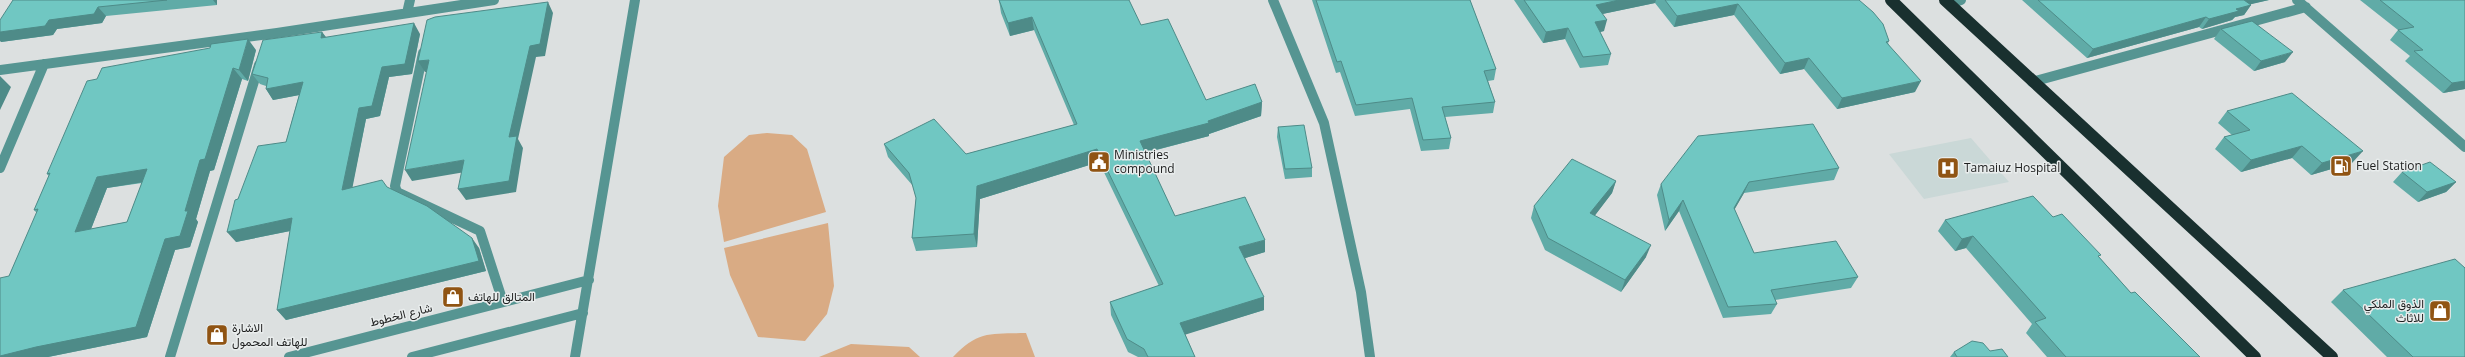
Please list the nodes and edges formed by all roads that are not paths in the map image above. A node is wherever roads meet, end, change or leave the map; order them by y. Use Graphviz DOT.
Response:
graph roads {
  1 [pos="410,0"];
  2 [pos="494,0"];
  3 [pos="635,0"];
  4 [pos="1273,0"];
  5 [pos="1891,0"];
  6 [pos="1961,0"];
  7 [pos="2297,0"];
  8 [pos="1947,2"];
  9 [pos="2306,7"];
  10 [pos="407,13"];
  11 [pos="426,40"];
  12 [pos="262,57"];
  13 [pos="44,64"];
  14 [pos="0,70"];
  15 [pos="2032,82"];
  16 [pos="2465,147"];
  17 [pos="0,168"];
  18 [pos="589,280"];
  19 [pos="503,302"];
  20 [pos="583,313"];
  21 [pos="170,357"];
  22 [pos="289,357"];
  23 [pos="412,357"];
  24 [pos="575,357"];
  25 [pos="1370,357"];
  26 [pos="2255,357"];
  27 [pos="2332,357"];
  1 -- 10 [label="street"];
  2 -- 10 [label="street"];
  3 -- 18 [label="street"];
  4 -- 25 [label="street"];
  5 -- 26 [label="highway"];
  6 -- 8 [label="street"];
  7 -- 9 [label="street"];
  8 -- 15 [label="highway"];
  9 -- 15 [label="street"];
  9 -- 16 [label="street"];
  10 -- 13 [label="street"];
  11 -- 19 [label="street"];
  12 -- 21 [label="street"];
  13 -- 14 [label="street"];
  13 -- 17 [label="street"];
  15 -- 27 [label="highway"];
  18 -- 19 [label="street, شارع الخطوط"];
  18 -- 20 [label="street"];
  19 -- 22 [label="street, شارع الخطوط"];
  20 -- 23 [label="street"];
  20 -- 24 [label="street"];
}
